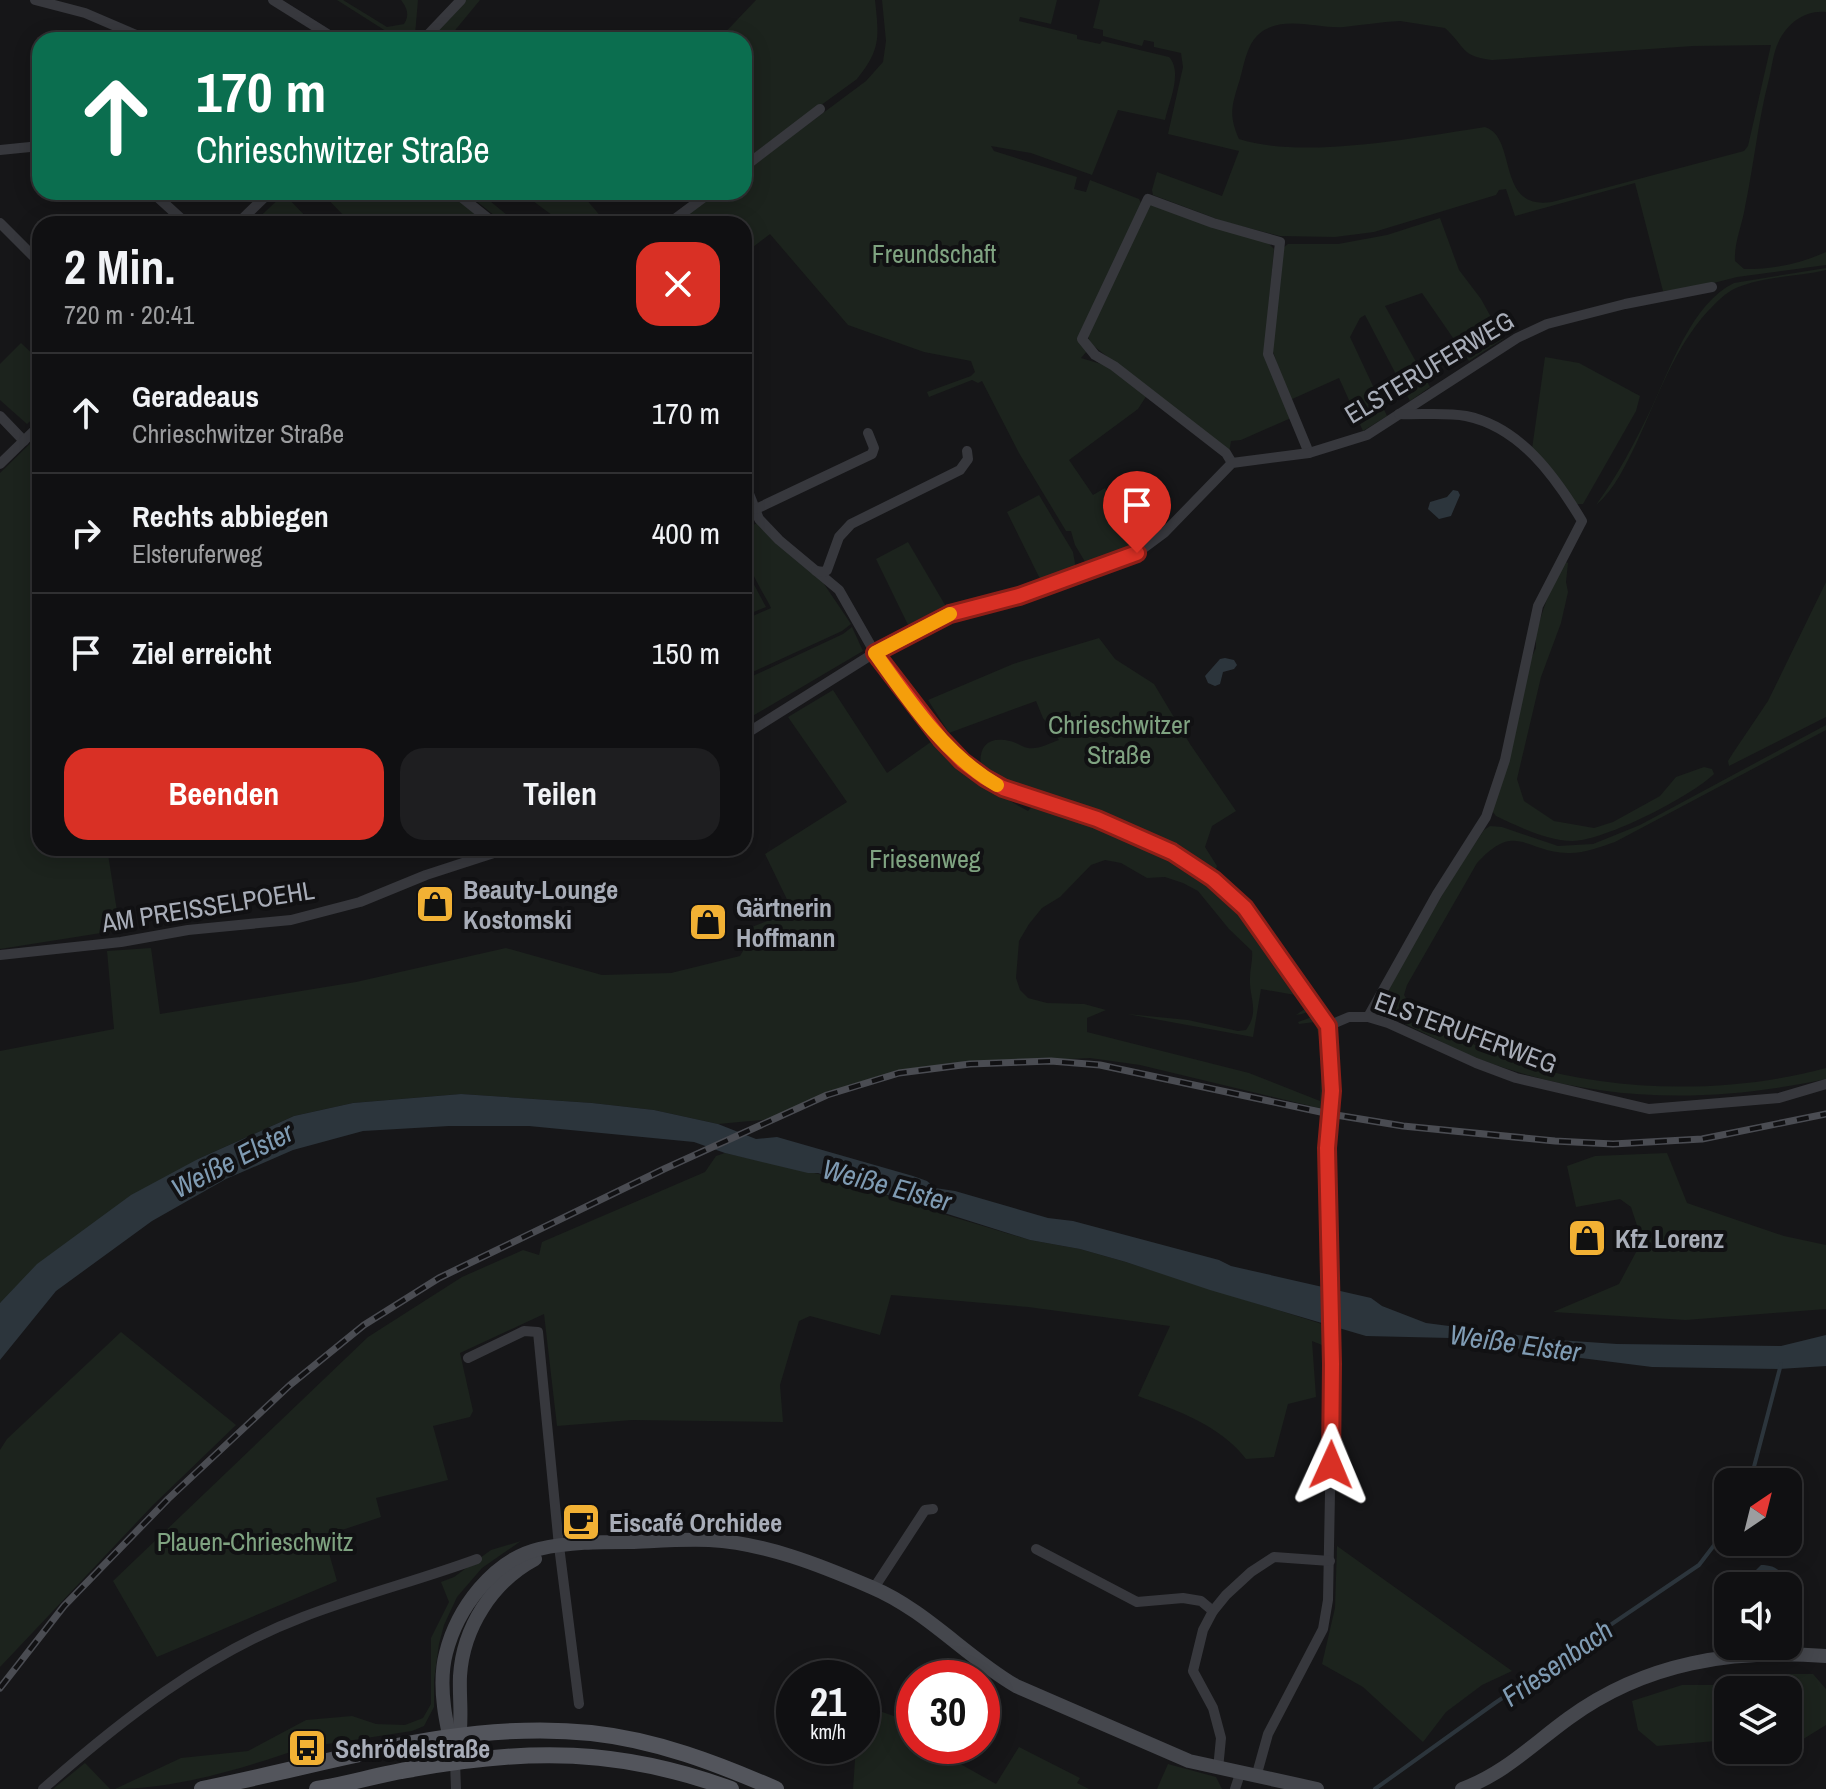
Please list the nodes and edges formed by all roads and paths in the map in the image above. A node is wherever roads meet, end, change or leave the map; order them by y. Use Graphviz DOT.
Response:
graph roads {
  1 [pos="35,0"];
  2 [pos="273,0"];
  3 [pos="461,0"];
  4 [pos="129,32"];
  5 [pos="324,32"];
  6 [pos="431,32"];
  7 [pos="820,109"];
  8 [pos="32,147"];
  9 [pos="0,150"];
  10 [pos="752,161"];
  11 [pos="161,200"];
  12 [pos="262,200"];
  13 [pos="465,200"];
  14 [pos="700,200"];
  15 [pos="178,216"];
  16 [pos="245,216"];
  17 [pos="485,216"];
  18 [pos="679,216"];
  19 [pos="0,223"];
  20 [pos="32,255"];
  21 [pos="1712,287"];
  22 [pos="1397,414"];
  23 [pos="0,416"];
  24 [pos="32,433"];
  25 [pos="868,433"];
  26 [pos="24,441"];
  27 [pos="967,451"];
  28 [pos="1309,453"];
  29 [pos="1232,463"];
  30 [pos="0,464"];
  31 [pos="752,500"];
  32 [pos="756,509"];
  33 [pos="810,568"];
  34 [pos="875,653"];
  35 [pos="752,730"];
  36 [pos="484,856"];
  37 [pos="0,955"];
  38 [pos="1368,1017"];
  39 [pos="1328,1026"];
  40 [pos="1826,1084"];
  41 [pos="468,1358"];
  42 [pos="933,1509"];
  43 [pos="559,1546"];
  44 [pos="1036,1549"];
  45 [pos="477,1559"];
  46 [pos="1330,1561"];
  47 [pos="874,1588"];
  48 [pos="1213,1611"];
  49 [pos="1826,1656"];
  50 [pos="579,1704"];
  51 [pos="454,1736"];
  52 [pos="455,1761"];
  53 [pos="1218,1769"];
  54 [pos="1240,1774"];
  55 [pos="1256,1777"];
  56 [pos="43,1789"];
  57 [pos="202,1789"];
  58 [pos="317,1789"];
  59 [pos="456,1789"];
  60 [pos="731,1789"];
  61 [pos="776,1789"];
  62 [pos="1235,1789"];
  63 [pos="1317,1789"];
  64 [pos="1462,1789"];
  1 -- 4 [label="street"];
  2 -- 5 [label="street"];
  3 -- 6 [label="street"];
  7 -- 10 [label="street"];
  8 -- 9 [label="street"];
  11 -- 15 [label="street"];
  12 -- 16 [label="street"];
  13 -- 17 [label="street"];
  14 -- 18 [label="street"];
  19 -- 20 [label="street"];
  21 -- 22 [label="street, ELSTERUFERWEG"];
  22 -- 28 [label="street, ELSTERUFERWEG"];
  22 -- 38 [label="street"];
  23 -- 26 [label="street"];
  24 -- 26 [label="street"];
  25 -- 32 [label="street"];
  26 -- 30 [label="street"];
  27 -- 33 [label="street"];
  28 -- 29 [label="street, ELSTERUFERWEG"];
  28 -- 29 [label="street"];
  29 -- 34 [label="street"];
  31 -- 32 [label="street"];
  32 -- 33 [label="street"];
  33 -- 34 [label="street"];
  34 -- 35 [label="street"];
  34 -- 39 [label="street"];
  36 -- 37 [label="street, AM PREISSELPOEHL"];
  38 -- 39 [label="street, ELSTERUFERWEG"];
  38 -- 40 [label="street, ELSTERUFERWEG"];
  39 -- 46 [label="street"];
  41 -- 43 [label="street"];
  42 -- 47 [label="street"];
  43 -- 47 [label="main road"];
  43 -- 50 [label="street"];
  43 -- 51 [label="main road"];
  44 -- 48 [label="street"];
  45 -- 56 [label="street"];
  46 -- 48 [label="street"];
  46 -- 55 [label="street"];
  47 -- 53 [label="main road"];
  48 -- 53 [label="street"];
  49 -- 64 [label="main road"];
  51 -- 52 [label="main road"];
  51 -- 57 [label="main road"];
  51 -- 61 [label="main road"];
  52 -- 58 [label="main road"];
  52 -- 59 [label="street"];
  52 -- 60 [label="main road"];
  53 -- 54 [label="main road"];
  54 -- 55 [label="main road"];
  54 -- 62 [label="street"];
  55 -- 63 [label="main road"];
}
